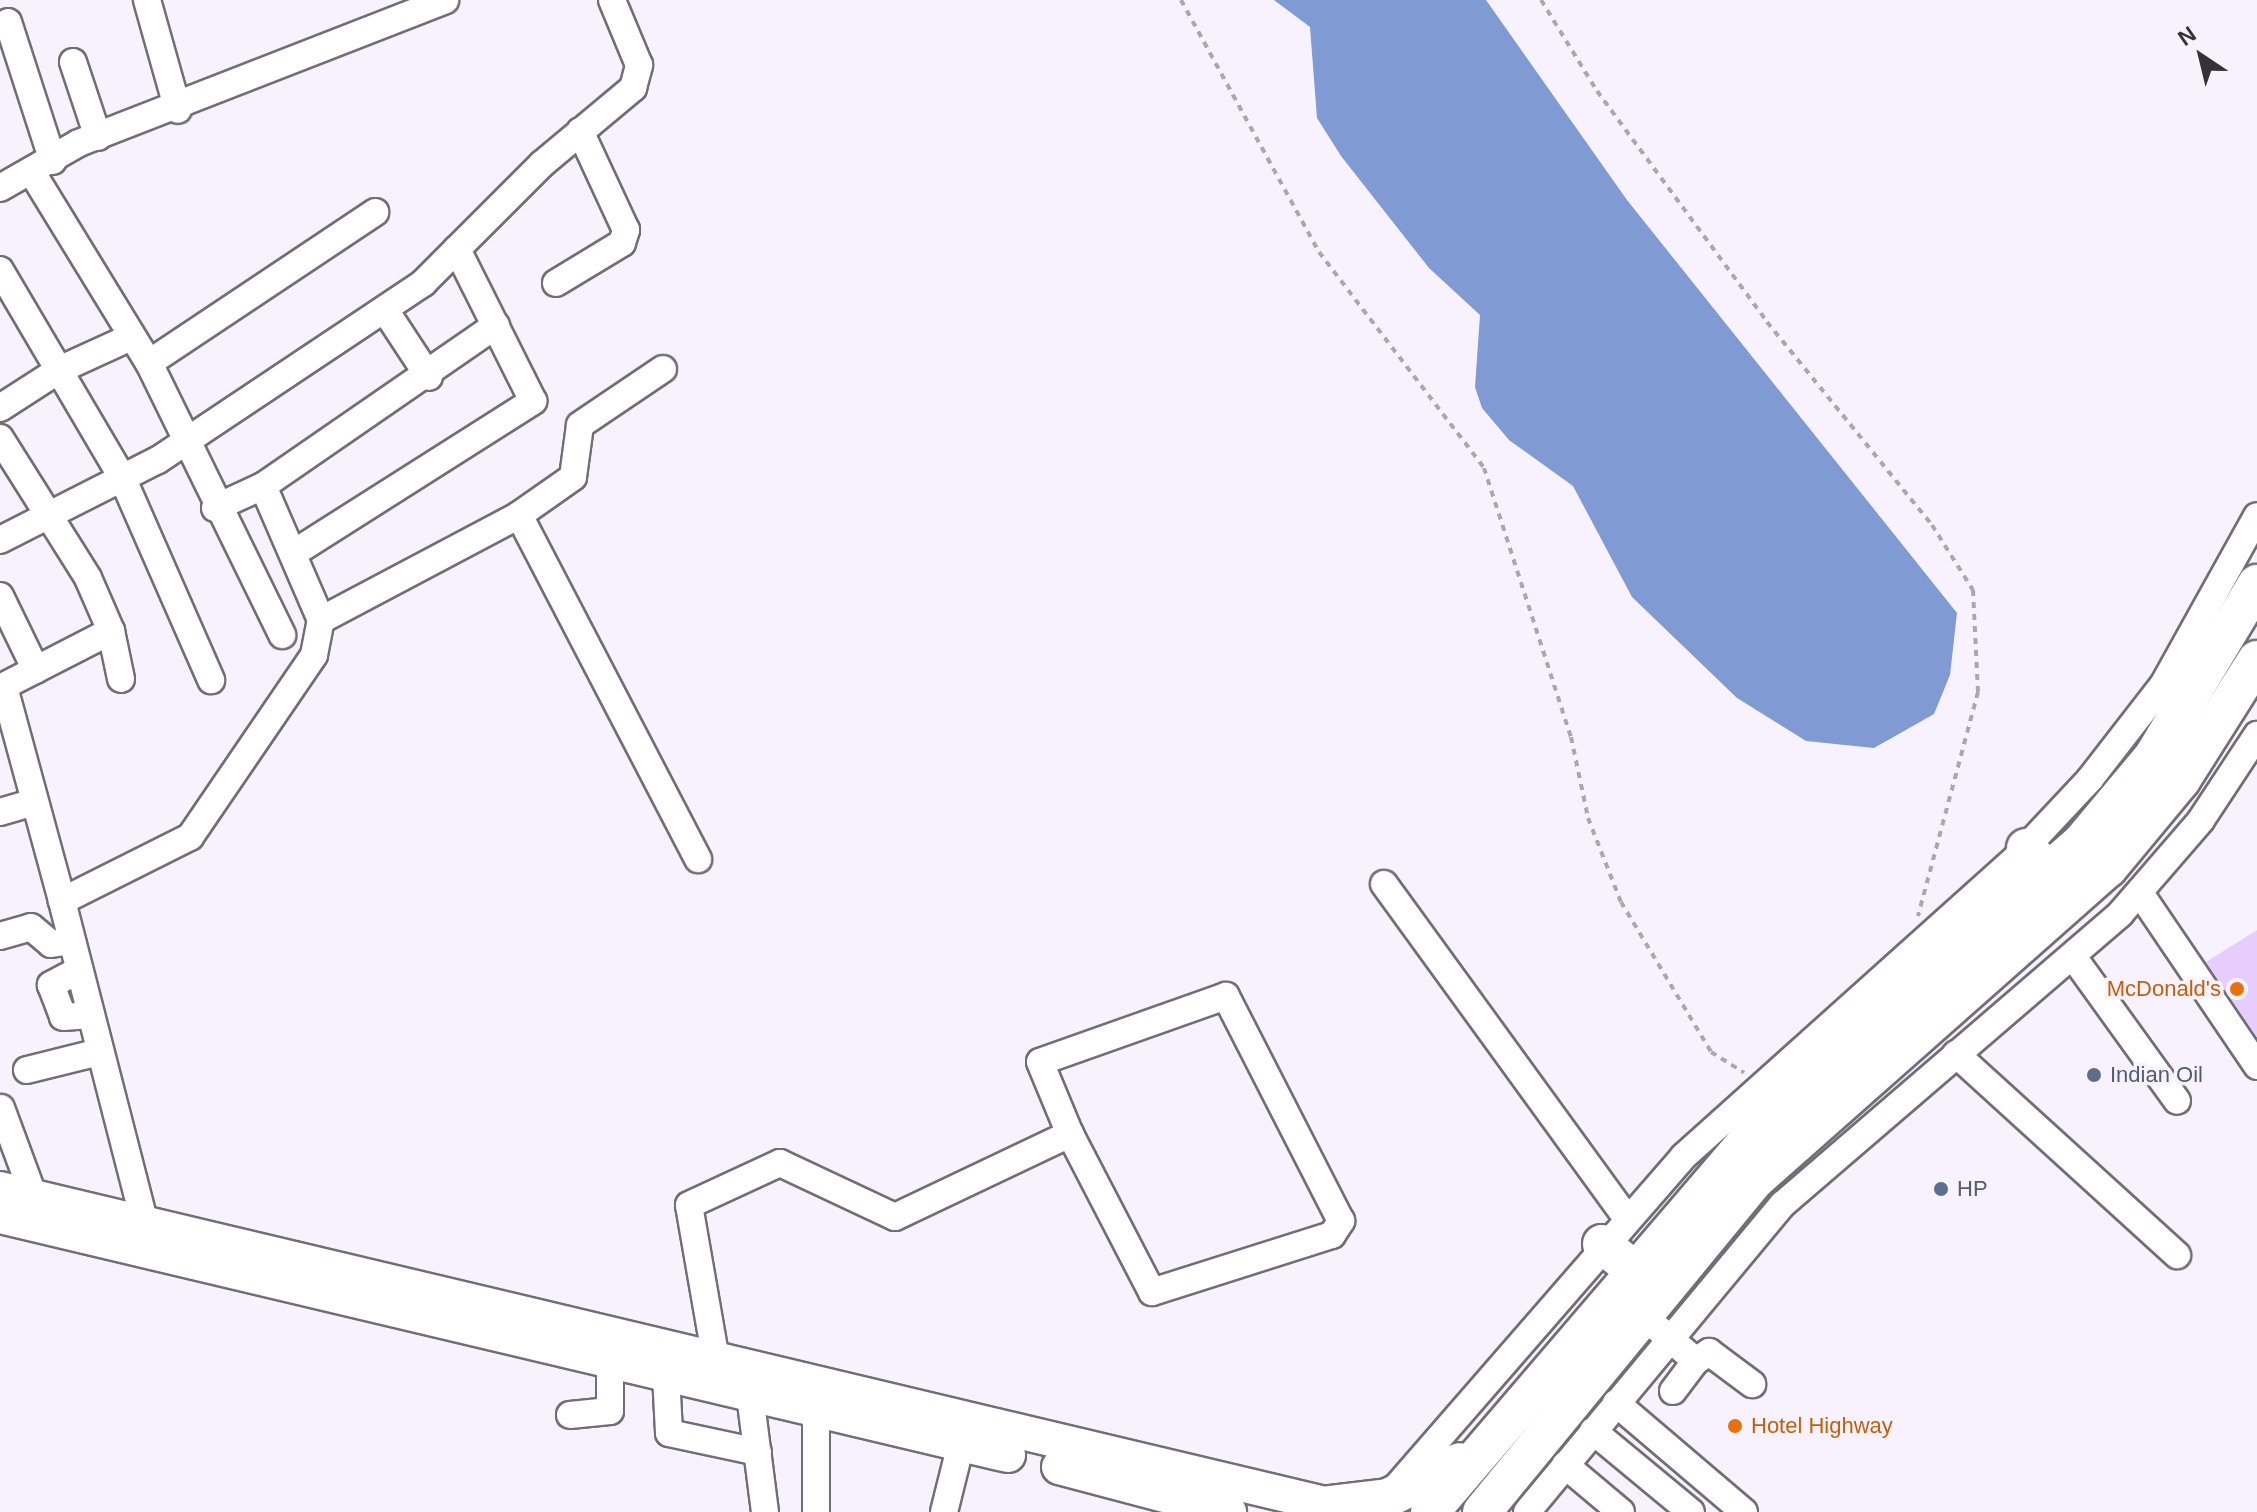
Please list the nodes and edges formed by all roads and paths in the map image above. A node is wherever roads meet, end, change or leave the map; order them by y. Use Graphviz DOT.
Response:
graph roads {
  1 [pos="147,0"];
  2 [pos="445,0"];
  3 [pos="612,0"];
  4 [pos="1181,0"];
  5 [pos="1541,0"];
  6 [pos="8,22"];
  7 [pos="73,62"];
  8 [pos="178,110"];
  9 [pos="580,131"];
  10 [pos="98,137"];
  11 [pos="43,168"];
  12 [pos="0,188"];
  13 [pos="375,212"];
  14 [pos="457,249"];
  15 [pos="0,270"];
  16 [pos="556,283"];
  17 [pos="385,310"];
  18 [pos="496,325"];
  19 [pos="131,337"];
  20 [pos="149,363"];
  21 [pos="663,369"];
  22 [pos="59,370"];
  23 [pos="429,377"];
  24 [pos="0,408"];
  25 [pos="0,438"];
  26 [pos="189,440"];
  27 [pos="122,477"];
  28 [pos="263,486"];
  29 [pos="215,508"];
  30 [pos="48,510"];
  31 [pos="519,515"];
  32 [pos="2257,516"];
  33 [pos="0,540"];
  34 [pos="297,551"];
  35 [pos="2257,584"];
  36 [pos="0,596"];
  37 [pos="321,620"];
  38 [pos="111,631"];
  39 [pos="282,635"];
  40 [pos="2257,660"];
  41 [pos="36,670"];
  42 [pos="121,679"];
  43 [pos="211,680"];
  44 [pos="2,688"];
  45 [pos="2257,735"];
  46 [pos="35,802"];
  47 [pos="0,812"];
  48 [pos="698,859"];
  49 [pos="2038,859"];
  50 [pos="1384,884"];
  51 [pos="2140,893"];
  52 [pos="62,901"];
  53 [pos="0,936"];
  54 [pos="72,941"];
  55 [pos="1907,953"];
  56 [pos="2074,958"];
  57 [pos="100,1052"];
  58 [pos="1956,1054"];
  59 [pos="2257,1066"];
  60 [pos="27,1070"];
  61 [pos="1760,1083"];
  62 [pos="2177,1101"];
  63 [pos="1,1108"];
  64 [pos="1070,1134"];
  65 [pos="0,1189"];
  66 [pos="34,1197"];
  67 [pos="0,1216"];
  68 [pos="1614,1231"];
  69 [pos="149,1238"];
  70 [pos="2177,1255"];
  71 [pos="1632,1268"];
  72 [pos="1640,1314"];
  73 [pos="1669,1338"];
  74 [pos="716,1360"];
  75 [pos="1696,1361"];
  76 [pos="610,1362"];
  77 [pos="666,1375"];
  78 [pos="1752,1384"];
  79 [pos="1673,1391"];
  80 [pos="750,1395"];
  81 [pos="1616,1403"];
  82 [pos="816,1410"];
  83 [pos="570,1415"];
  84 [pos="1509,1424"];
  85 [pos="1593,1431"];
  86 [pos="963,1432"];
  87 [pos="758,1452"];
  88 [pos="1565,1465"];
  89 [pos="1358,1505"];
  90 [pos="1188,1507"];
  91 [pos="765,1512"];
  92 [pos="816,1512"];
  93 [pos="944,1512"];
  94 [pos="1228,1512"];
  95 [pos="1430,1512"];
  96 [pos="1482,1512"];
  97 [pos="1527,1512"];
  98 [pos="1621,1512"];
  99 [pos="1691,1512"];
  100 [pos="1744,1512"];
  1 -- 8 [label="street"];
  2 -- 8 [label="street"];
  3 -- 9 [label="street"];
  4 -- 61 [label="path"];
  5 -- 55 [label="path"];
  6 -- 11 [label="street"];
  7 -- 10 [label="street"];
  8 -- 10 [label="street"];
  9 -- 14 [label="street"];
  9 -- 16 [label="street"];
  10 -- 11 [label="street"];
  11 -- 12 [label="street"];
  11 -- 19 [label="street"];
  13 -- 20 [label="street"];
  14 -- 17 [label="street"];
  14 -- 18 [label="street"];
  15 -- 22 [label="street"];
  17 -- 23 [label="street"];
  17 -- 26 [label="street"];
  18 -- 23 [label="street"];
  18 -- 34 [label="street"];
  19 -- 20 [label="street"];
  19 -- 22 [label="street"];
  20 -- 26 [label="street"];
  21 -- 31 [label="street"];
  22 -- 24 [label="street"];
  22 -- 27 [label="street"];
  23 -- 28 [label="street"];
  25 -- 30 [label="street"];
  26 -- 27 [label="street"];
  26 -- 29 [label="street"];
  27 -- 30 [label="street"];
  27 -- 43 [label="street"];
  28 -- 29 [label="street"];
  28 -- 34 [label="street"];
  29 -- 39 [label="street"];
  30 -- 33 [label="street"];
  30 -- 38 [label="street"];
  31 -- 37 [label="street"];
  31 -- 48 [label="street"];
  32 -- 49 [label="street"];
  34 -- 37 [label="street"];
  35 -- 49 [label="highway"];
  36 -- 41 [label="street"];
  37 -- 52 [label="street"];
  38 -- 41 [label="street"];
  38 -- 42 [label="street"];
  40 -- 72 [label="highway"];
  41 -- 44 [label="street"];
  44 -- 46 [label="street"];
  45 -- 51 [label="street"];
  46 -- 47 [label="street"];
  46 -- 52 [label="street"];
  49 -- 55 [label="street"];
  49 -- 71 [label="highway"];
  50 -- 68 [label="street"];
  51 -- 56 [label="street"];
  51 -- 59 [label="street"];
  52 -- 54 [label="street"];
  53 -- 54 [label="street"];
  54 -- 57 [label="street"];
  55 -- 61 [label="street"];
  56 -- 58 [label="street"];
  56 -- 62 [label="street"];
  57 -- 60 [label="street"];
  57 -- 69 [label="street"];
  58 -- 70 [label="street"];
  58 -- 73 [label="street"];
  61 -- 68 [label="street"];
  63 -- 66 [label="street"];
  64 -- 64 [label="street"];
  64 -- 74 [label="street"];
  65 -- 66 [label="main road"];
  66 -- 69 [label="main road"];
  67 -- 69 [label="main road"];
  68 -- 71 [label="highway"];
  68 -- 89 [label="street"];
  69 -- 74 [label="main road"];
  69 -- 76 [label="main road"];
  71 -- 84 [label="highway"];
  72 -- 73 [label="street"];
  72 -- 96 [label="highway"];
  73 -- 75 [label="street"];
  73 -- 81 [label="street"];
  74 -- 86 [label="main road"];
  75 -- 78 [label="street"];
  75 -- 79 [label="street"];
  76 -- 77 [label="main road"];
  76 -- 83 [label="street"];
  77 -- 80 [label="main road"];
  77 -- 87 [label="street"];
  80 -- 82 [label="main road"];
  80 -- 87 [label="street"];
  81 -- 85 [label="street"];
  81 -- 100 [label="street"];
  82 -- 86 [label="main road"];
  82 -- 92 [label="street"];
  84 -- 89 [label="highway"];
  84 -- 95 [label="highway"];
  85 -- 88 [label="street"];
  85 -- 99 [label="street"];
  86 -- 89 [label="main road"];
  86 -- 90 [label="main road"];
  86 -- 93 [label="street"];
  87 -- 91 [label="street"];
  88 -- 97 [label="street"];
  88 -- 98 [label="street"];
  90 -- 94 [label="main road"];
}
